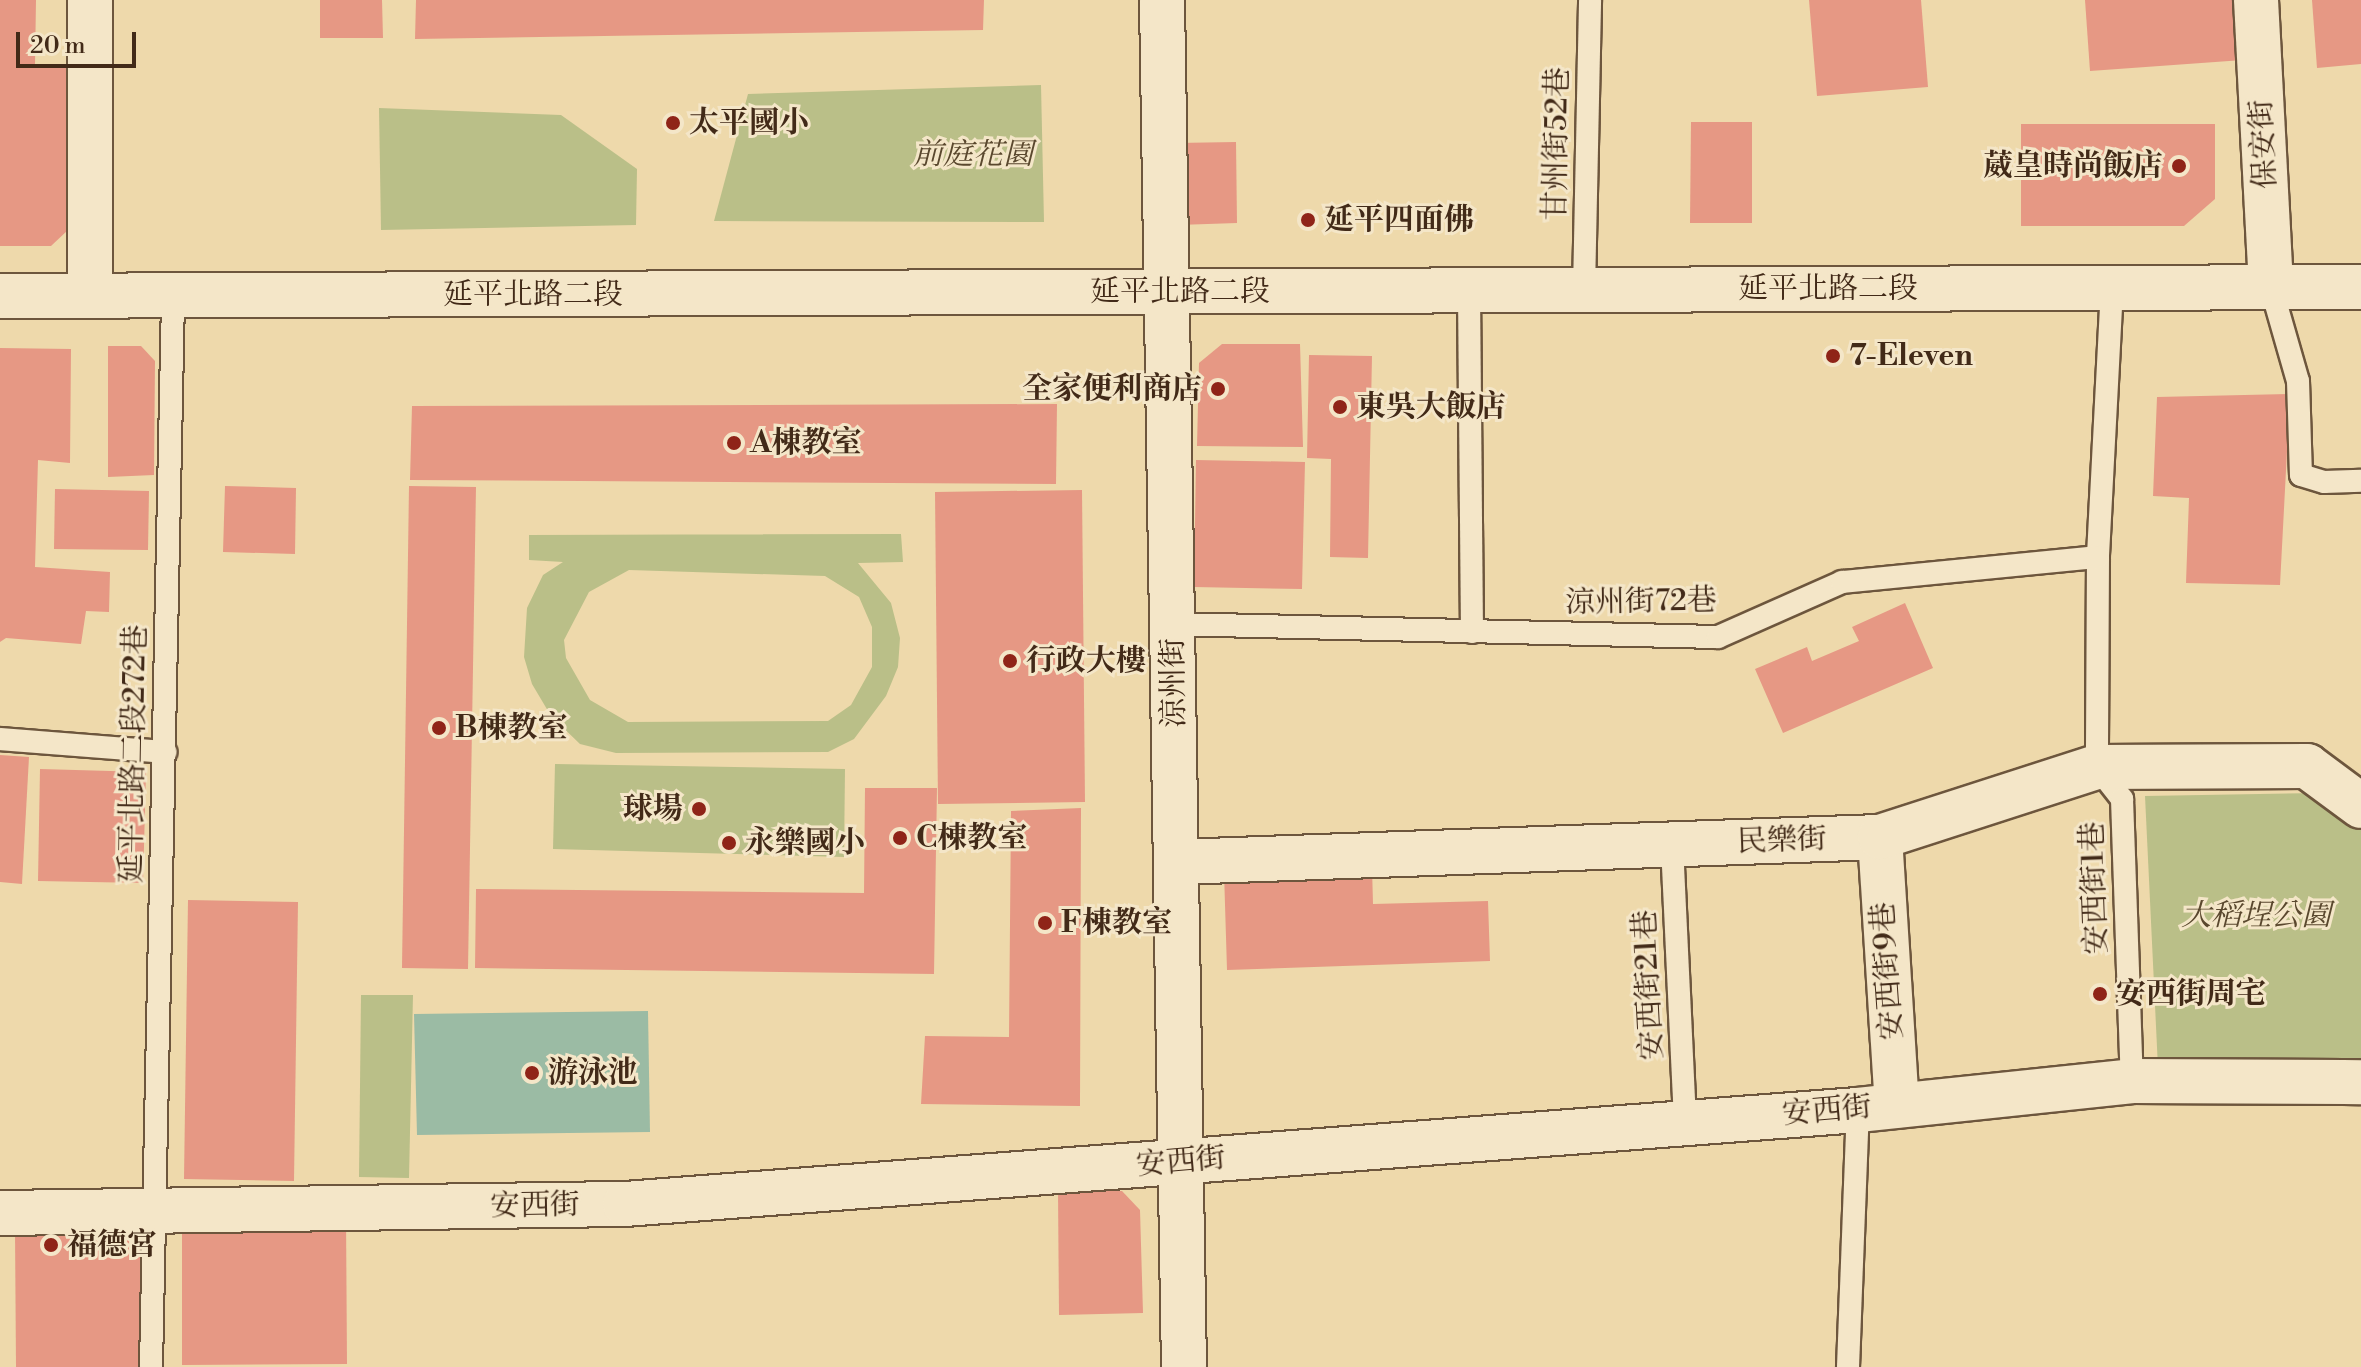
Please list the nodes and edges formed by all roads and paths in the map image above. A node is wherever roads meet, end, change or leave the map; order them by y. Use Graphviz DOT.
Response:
graph roads {
  1 [pos="90,0"];
  2 [pos="1162,0"];
  3 [pos="1590,0"];
  4 [pos="2256,0"];
  5 [pos="2271,287"];
  6 [pos="2361,287"];
  7 [pos="2112,288"];
  8 [pos="1469,290"];
  9 [pos="1584,290"];
  10 [pos="1164,292"];
  11 [pos="0,296"];
  12 [pos="90,296"];
  13 [pos="173,296"];
  14 [pos="2361,481"];
  15 [pos="2098,557"];
  16 [pos="1173,624"];
  17 [pos="1472,632"];
  18 [pos="0,739"];
  19 [pos="165,752"];
  20 [pos="2097,767"];
  21 [pos="2361,806"];
  22 [pos="1880,837"];
  23 [pos="1672,845"];
  24 [pos="1178,862"];
  25 [pos="2132,1081"];
  26 [pos="2361,1082"];
  27 [pos="1877,1107"];
  28 [pos="1685,1121"];
  29 [pos="1184,1161"];
  30 [pos="0,1213"];
  31 [pos="153,1213"];
  32 [pos="151,1367"];
  33 [pos="1184,1367"];
  34 [pos="1848,1367"];
  1 -- 12 [label="street"];
  2 -- 10 [label="street, 涼州街"];
  3 -- 9 [label="lane, 甘州街52巷"];
  4 -- 5 [label="street, 保安街"];
  5 -- 6 [label="street, 延平北路二段"];
  5 -- 7 [label="street, 延平北路二段"];
  5 -- 14 [label="lane"];
  7 -- 9 [label="street, 延平北路二段"];
  7 -- 15 [label="lane"];
  8 -- 9 [label="street, 延平北路二段"];
  8 -- 10 [label="street, 延平北路二段"];
  8 -- 17 [label="lane"];
  10 -- 13 [label="street, 延平北路二段"];
  10 -- 16 [label="street, 涼州街"];
  11 -- 12 [label="street, 延平北路二段"];
  12 -- 13 [label="street, 延平北路二段"];
  13 -- 19 [label="lane, 延平北路二段272巷"];
  15 -- 17 [label="lane, 涼州街72巷"];
  15 -- 20 [label="lane"];
  16 -- 17 [label="lane, 涼州街72巷"];
  16 -- 24 [label="street, 涼州街"];
  18 -- 19 [label="lane"];
  19 -- 31 [label="lane, 延平北路二段272巷"];
  20 -- 21 [label="street, 民樂街"];
  20 -- 22 [label="street, 民樂街"];
  20 -- 25 [label="lane, 安西街1巷"];
  22 -- 23 [label="street, 民樂街"];
  22 -- 27 [label="street, 安西街9巷"];
  23 -- 24 [label="street, 民樂街"];
  23 -- 28 [label="lane, 安西街21巷"];
  24 -- 29 [label="street, 涼州街"];
  25 -- 26 [label="street, 安西街"];
  25 -- 27 [label="street, 安西街"];
  27 -- 28 [label="street, 安西街"];
  27 -- 34 [label="lane"];
  28 -- 29 [label="street, 安西街"];
  29 -- 31 [label="street, 安西街"];
  29 -- 33 [label="street, 涼州街"];
  30 -- 31 [label="street, 安西街"];
  31 -- 32 [label="lane, 延平北路二段272巷"];
}
